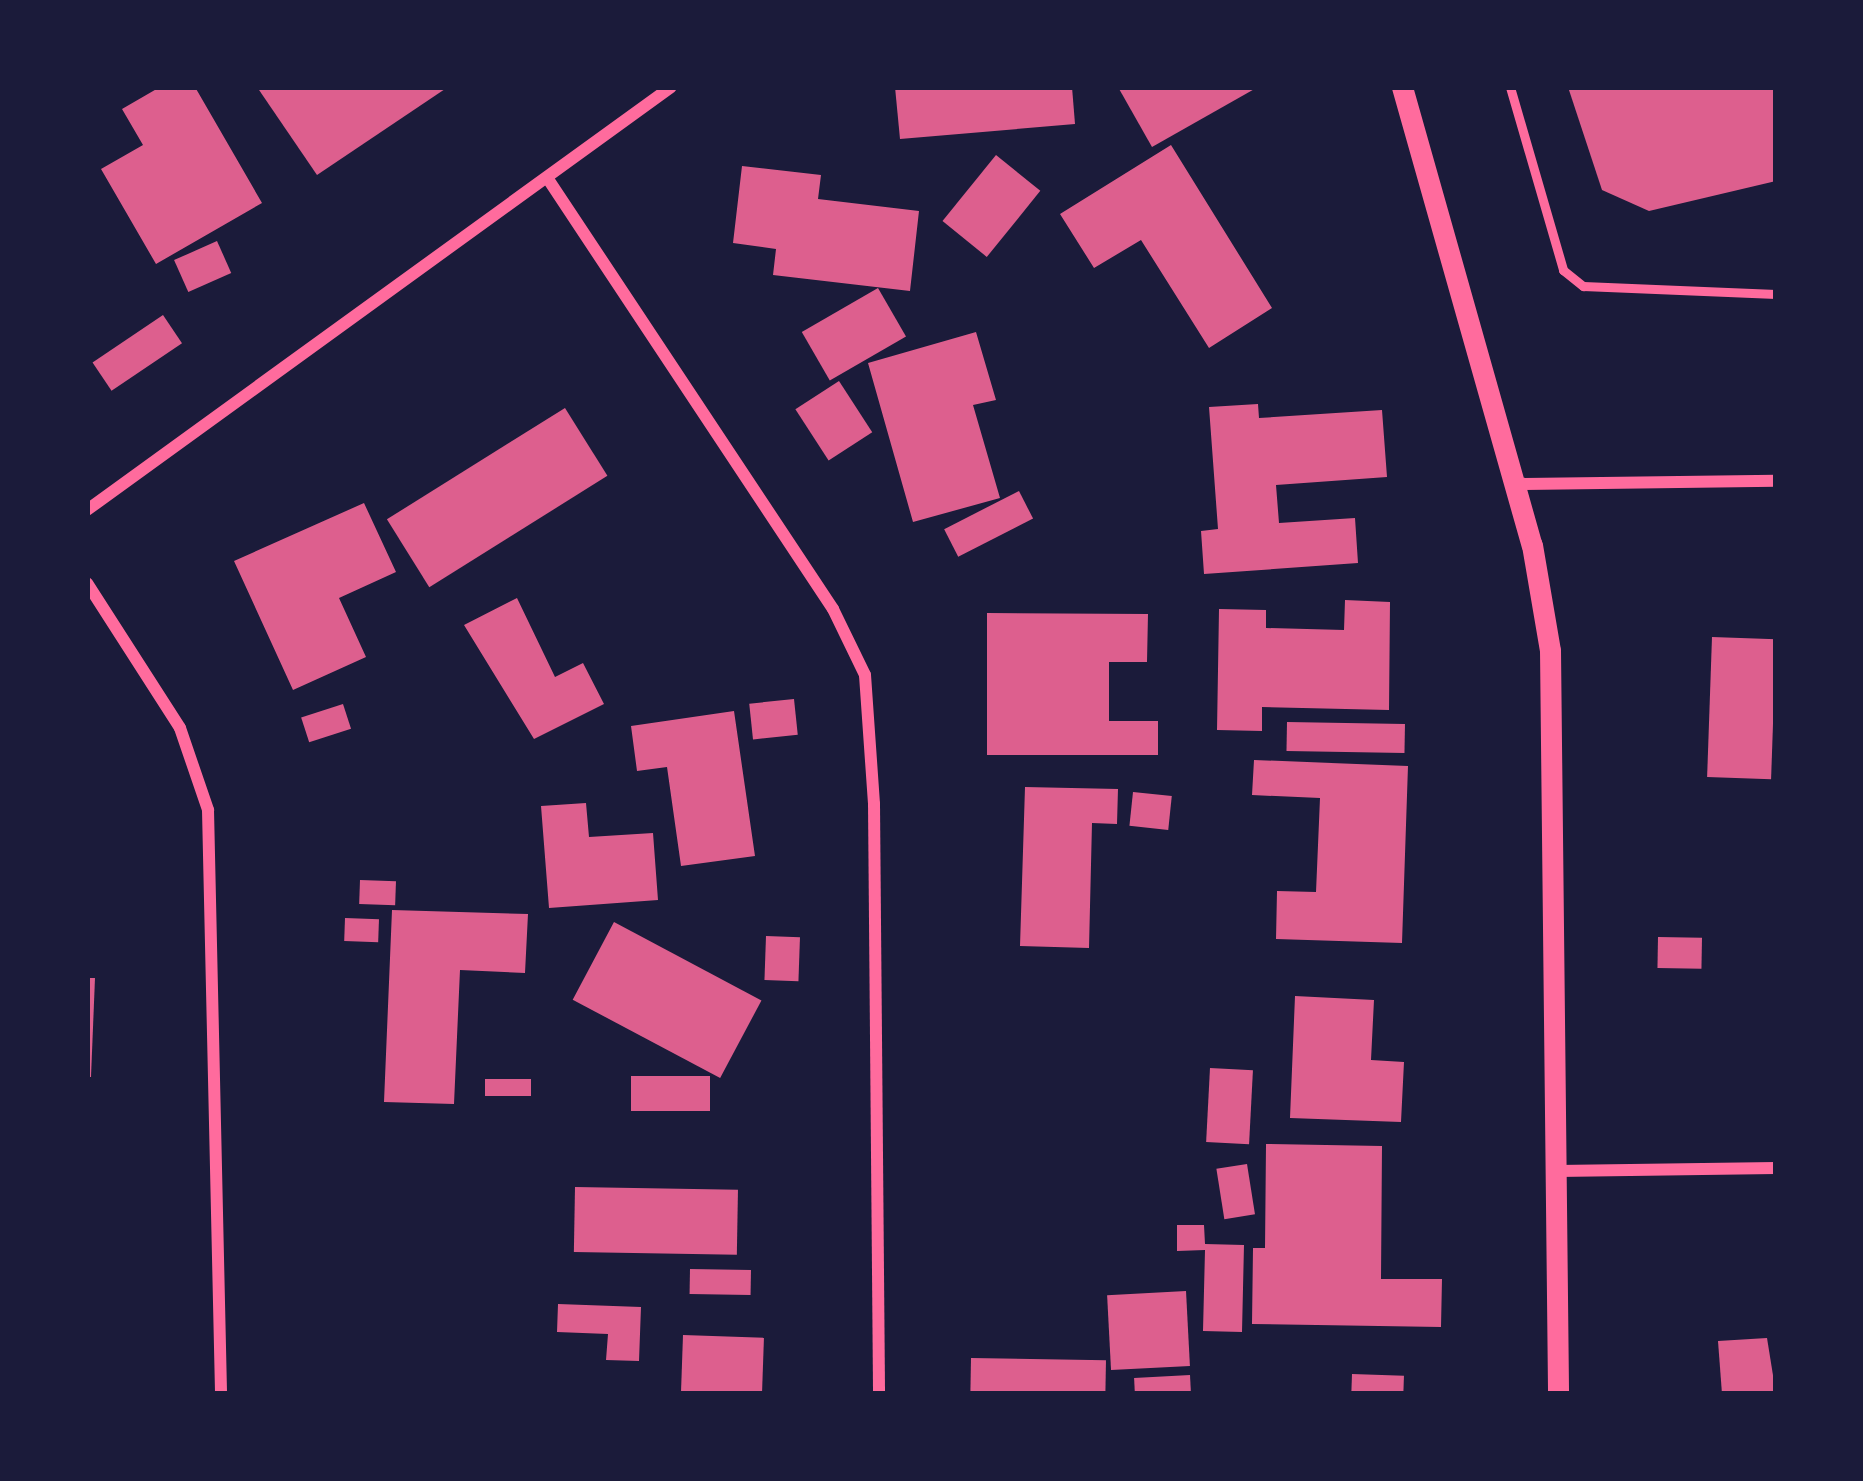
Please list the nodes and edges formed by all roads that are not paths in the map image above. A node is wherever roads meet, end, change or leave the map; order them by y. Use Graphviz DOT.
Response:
graph roads {
  1 [pos="671,87"];
  2 [pos="1402,87"];
  3 [pos="1510,87"];
  4 [pos="548,179"];
  5 [pos="1776,294"];
  6 [pos="1776,481"];
  7 [pos="1515,484"];
  8 [pos="87,510"];
  9 [pos="87,583"];
  10 [pos="1776,1168"];
  11 [pos="1558,1171"];
  12 [pos="221,1394"];
  13 [pos="879,1394"];
  14 [pos="1558,1394"];
  1 -- 4 [label="street"];
  2 -- 7 [label="street"];
  3 -- 5 [label="lane"];
  4 -- 8 [label="street"];
  4 -- 13 [label="street"];
  6 -- 7 [label="street"];
  7 -- 11 [label="street"];
  9 -- 12 [label="street"];
  10 -- 11 [label="street"];
  11 -- 14 [label="street"];
}
